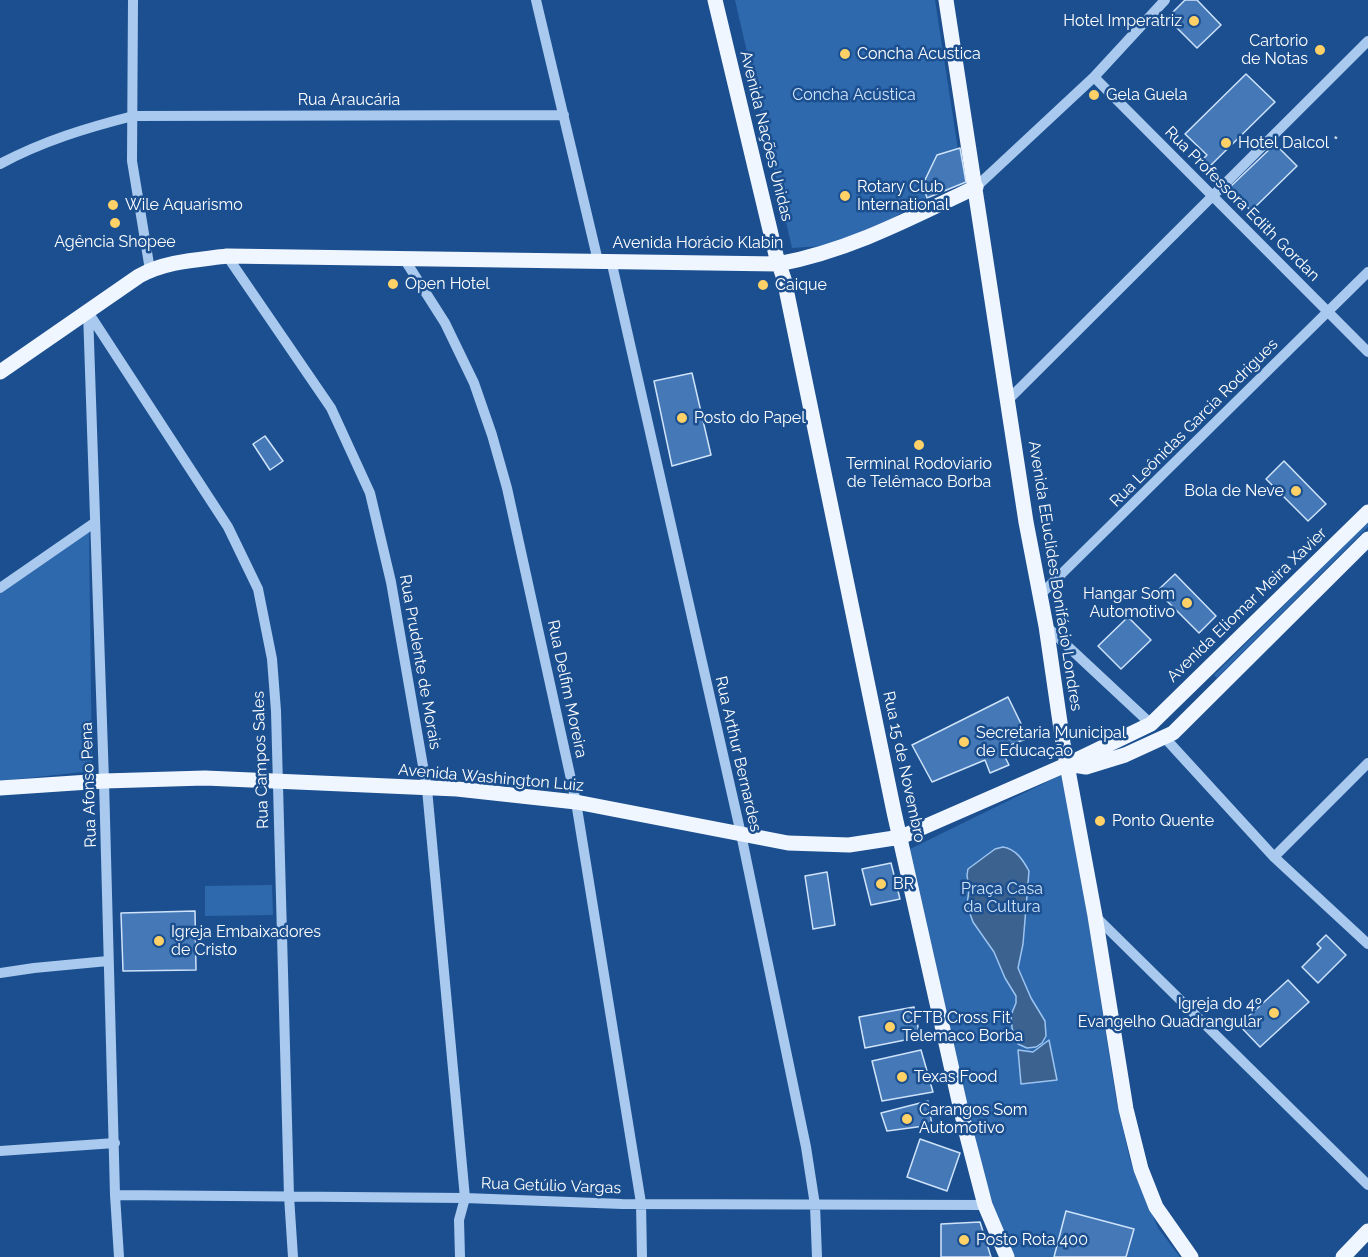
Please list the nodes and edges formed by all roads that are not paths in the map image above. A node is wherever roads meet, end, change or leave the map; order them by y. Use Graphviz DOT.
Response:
graph roads {
  1 [pos="133,0"];
  2 [pos="536,0"];
  3 [pos="715,0"];
  4 [pos="721,0"];
  5 [pos="946,0"];
  6 [pos="1165,0"];
  7 [pos="1368,41"];
  8 [pos="1094,77"];
  9 [pos="564,115"];
  10 [pos="133,116"];
  11 [pos="0,164"];
  12 [pos="975,187"];
  13 [pos="1213,196"];
  14 [pos="227,256"];
  15 [pos="403,257"];
  16 [pos="604,261"];
  17 [pos="778,264"];
  18 [pos="150,270"];
  19 [pos="1368,272"];
  20 [pos="784,279"];
  21 [pos="88,312"];
  22 [pos="1328,312"];
  23 [pos="1368,352"];
  24 [pos="0,372"];
  25 [pos="1008,400"];
  26 [pos="1368,512"];
  27 [pos="94,523"];
  28 [pos="1368,539"];
  29 [pos="0,588"];
  30 [pos="1040,595"];
  31 [pos="1046,626"];
  32 [pos="1151,724"];
  33 [pos="1165,738"];
  34 [pos="1068,764"];
  35 [pos="1368,764"];
  36 [pos="104,780"];
  37 [pos="276,781"];
  38 [pos="0,788"];
  39 [pos="427,789"];
  40 [pos="576,802"];
  41 [pos="741,834"];
  42 [pos="901,837"];
  43 [pos="1274,857"];
  44 [pos="1095,916"];
  45 [pos="1368,944"];
  46 [pos="108,961"];
  47 [pos="0,973"];
  48 [pos="115,1143"];
  49 [pos="0,1151"];
  50 [pos="1368,1185"];
  51 [pos="115,1195"];
  52 [pos="289,1196"];
  53 [pos="465,1198"];
  54 [pos="641,1203"];
  55 [pos="815,1205"];
  56 [pos="986,1205"];
  57 [pos="1368,1231"];
  58 [pos="119,1257"];
  59 [pos="293,1257"];
  60 [pos="460,1257"];
  61 [pos="642,1257"];
  62 [pos="817,1257"];
  63 [pos="1007,1257"];
  64 [pos="1191,1257"];
  65 [pos="1342,1257"];
  1 -- 10 [label="street"];
  2 -- 9 [label="street, Rua Arthur Bernardes"];
  3 -- 4 [label="street"];
  3 -- 17 [label="main road, Avenida Nações Unidas"];
  5 -- 12 [label="main road, Avenida EEuclides Bonifácio Londres"];
  6 -- 8 [label="street, Avenida Horácio Klabin"];
  7 -- 13 [label="street"];
  8 -- 12 [label="street, Avenida Horácio Klabin"];
  8 -- 13 [label="street, Rua Professora Edith Gordan"];
  9 -- 10 [label="street, Rua Araucária"];
  9 -- 16 [label="street, Rua Arthur Bernardes"];
  10 -- 11 [label="street, Rua Araucária"];
  10 -- 18 [label="street"];
  12 -- 17 [label="main road, Avenida Horácio Klabin"];
  12 -- 25 [label="main road, Avenida EEuclides Bonifácio Londres"];
  13 -- 22 [label="street, Rua Professora Edith Gordan"];
  13 -- 25 [label="street"];
  14 -- 15 [label="main road, Avenida Horácio Klabin"];
  14 -- 18 [label="main road, Avenida Horácio Klabin"];
  14 -- 39 [label="street, Rua Prudente de Morais"];
  15 -- 16 [label="main road, Avenida Horácio Klabin"];
  15 -- 40 [label="street, Rua Delfim Moreira"];
  16 -- 17 [label="main road, Avenida Horácio Klabin"];
  16 -- 41 [label="street, Rua Arthur Bernardes"];
  17 -- 20 [label="main road, Avenida Nações Unidas"];
  18 -- 21 [label="main road, Avenida Horácio Klabin"];
  19 -- 22 [label="street, Rua Leônidas Garcia Rodrigues"];
  20 -- 42 [label="main road, Rua 15 de Novembro"];
  21 -- 24 [label="main road, Avenida Horácio Klabin"];
  21 -- 27 [label="street, Rua Afonso Pena"];
  21 -- 37 [label="street, Rua Campos Sales"];
  22 -- 23 [label="street, Rua Professora Edith Gordan"];
  22 -- 30 [label="street, Rua Leônidas Garcia Rodrigues"];
  25 -- 30 [label="main road, Avenida EEuclides Bonifácio Londres"];
  26 -- 32 [label="main road, Avenida Eliomar Meira Xavier"];
  27 -- 29 [label="street"];
  27 -- 36 [label="street, Rua Afonso Pena"];
  28 -- 33 [label="main road"];
  30 -- 31 [label="main road, Avenida EEuclides Bonifácio Londres"];
  31 -- 32 [label="street"];
  31 -- 34 [label="main road, Avenida EEuclides Bonifácio Londres"];
  32 -- 34 [label="main road, Avenida Washington Luiz"];
  33 -- 34 [label="main road, Avenida Washington Luiz"];
  33 -- 43 [label="street"];
  34 -- 42 [label="main road, Avenida Washington Luiz"];
  34 -- 44 [label="main road, Avenida EEuclides Bonifácio Londres"];
  35 -- 43 [label="street"];
  36 -- 37 [label="main road, Avenida Washington Luiz"];
  36 -- 38 [label="main road, Avenida Washington Luiz"];
  36 -- 46 [label="street, Rua Afonso Pena"];
  37 -- 39 [label="main road, Avenida Washington Luiz"];
  37 -- 52 [label="street, Rua Campos Sales"];
  39 -- 40 [label="main road, Avenida Washington Luiz"];
  39 -- 53 [label="street, Rua Prudente de Morais"];
  40 -- 41 [label="main road, Avenida Washington Luiz"];
  40 -- 54 [label="street, Rua Delfim Moreira"];
  41 -- 42 [label="main road, Avenida Washington Luiz"];
  41 -- 55 [label="street, Rua Arthur Bernardes"];
  42 -- 56 [label="main road, Rua 15 de Novembro"];
  43 -- 45 [label="street"];
  44 -- 50 [label="street"];
  44 -- 64 [label="main road, Avenida EEuclides Bonifácio Londres"];
  46 -- 47 [label="street"];
  46 -- 48 [label="street, Rua Afonso Pena"];
  48 -- 49 [label="street"];
  48 -- 51 [label="street, Rua Afonso Pena"];
  51 -- 52 [label="street, Rua Getúlio Vargas"];
  51 -- 58 [label="street, Rua Afonso Pena"];
  52 -- 53 [label="street, Rua Getúlio Vargas"];
  52 -- 59 [label="street, Rua Campos Sales"];
  53 -- 54 [label="street, Rua Getúlio Vargas"];
  53 -- 60 [label="street, Rua Prudente de Morais"];
  54 -- 55 [label="street, Rua Getúlio Vargas"];
  54 -- 61 [label="street, Rua Delfim Moreira"];
  55 -- 56 [label="street, Rua Getúlio Vargas"];
  55 -- 62 [label="street, Rua Arthur Bernardes"];
  56 -- 63 [label="main road, Rua 15 de Novembro"];
  57 -- 65 [label="main road"];
}
